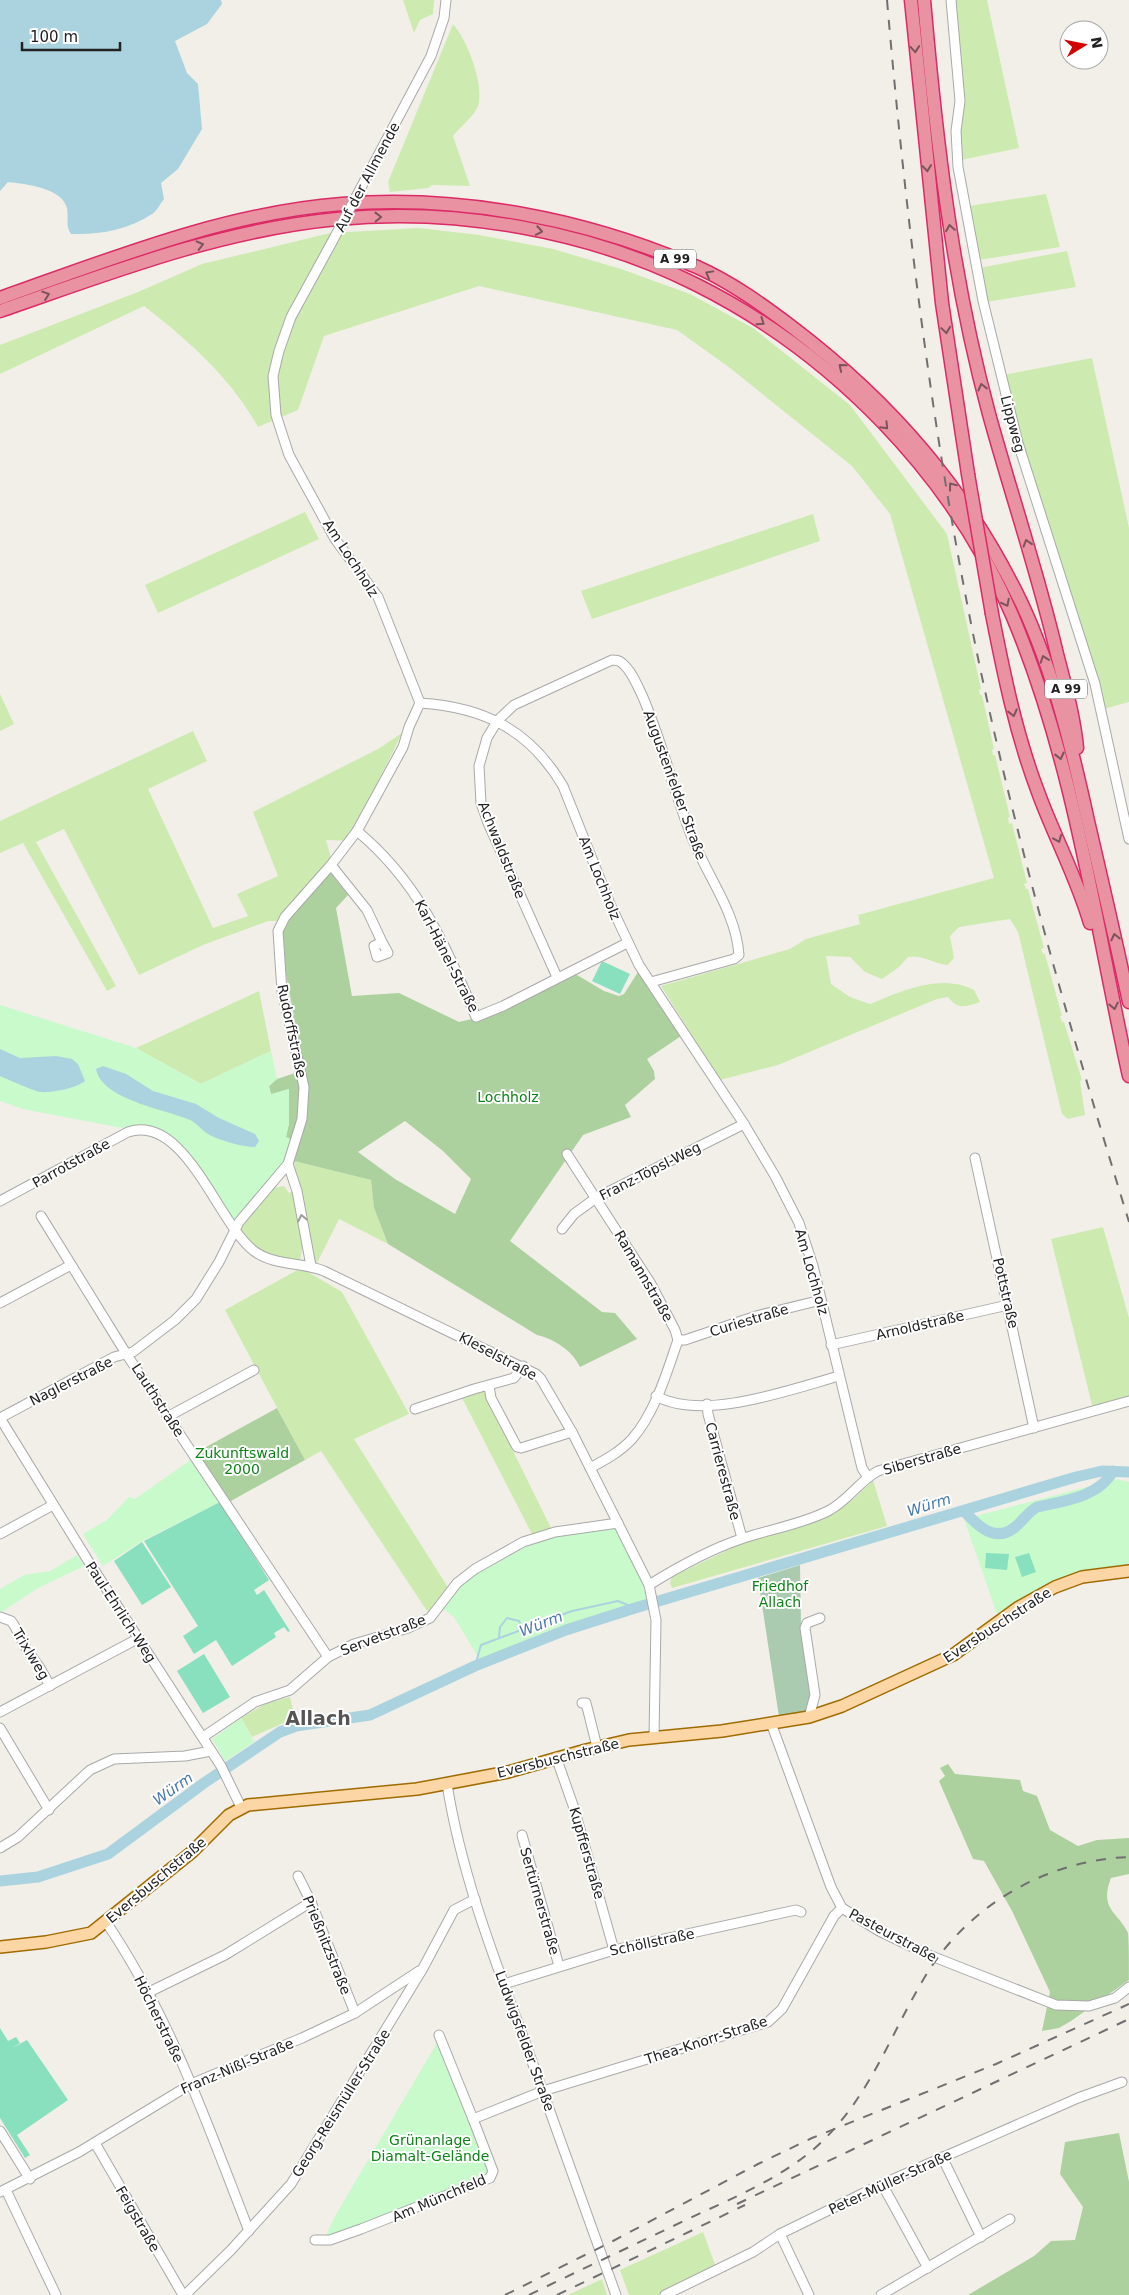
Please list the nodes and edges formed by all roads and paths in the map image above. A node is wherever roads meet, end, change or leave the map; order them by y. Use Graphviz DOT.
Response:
graph roads {
  1 [pos="446,0"];
  2 [pos="911,0"];
  3 [pos="924,0"];
  4 [pos="951,0"];
  5 [pos="0,298"];
  6 [pos="0,311"];
  7 [pos="279,351"];
  8 [pos="420,703"];
  9 [pos="498,720"];
  10 [pos="1081,790"];
  11 [pos="356,831"];
  12 [pos="1129,839"];
  13 [pos="331,865"];
  14 [pos="382,942"];
  15 [pos="627,943"];
  16 [pos="1104,958"];
  17 [pos="557,977"];
  18 [pos="651,982"];
  19 [pos="1129,1002"];
  20 [pos="1129,1076"];
  21 [pos="744,1124"];
  22 [pos="144,1131"];
  23 [pos="567,1154"];
  24 [pos="975,1158"];
  25 [pos="288,1164"];
  26 [pos="596,1198"];
  27 [pos="0,1201"];
  28 [pos="41,1216"];
  29 [pos="562,1229"];
  30 [pos="235,1230"];
  31 [pos="71,1265"];
  32 [pos="311,1266"];
  33 [pos="821,1300"];
  34 [pos="0,1303"];
  35 [pos="1008,1305"];
  36 [pos="678,1340"];
  37 [pos="831,1345"];
  38 [pos="128,1355"];
  39 [pos="523,1366"];
  40 [pos="254,1370"];
  41 [pos="839,1376"];
  42 [pos="489,1386"];
  43 [pos="656,1396"];
  44 [pos="1129,1401"];
  45 [pos="707,1404"];
  46 [pos="415,1409"];
  47 [pos="169,1416"];
  48 [pos="0,1418"];
  49 [pos="1034,1428"];
  50 [pos="572,1432"];
  51 [pos="590,1468"];
  52 [pos="867,1476"];
  53 [pos="53,1504"];
  54 [pos="618,1523"];
  55 [pos="0,1534"];
  56 [pos="742,1538"];
  57 [pos="1129,1571"];
  58 [pos="649,1585"];
  59 [pos="0,1617"];
  60 [pos="820,1618"];
  61 [pos="139,1638"];
  62 [pos="328,1657"];
  63 [pos="50,1686"];
  64 [pos="582,1703"];
  65 [pos="0,1712"];
  66 [pos="809,1717"];
  67 [pos="771,1724"];
  68 [pos="0,1728"];
  69 [pos="202,1737"];
  70 [pos="654,1737"];
  71 [pos="598,1747"];
  72 [pos="211,1751"];
  73 [pos="556,1757"];
  74 [pos="447,1784"];
  75 [pos="241,1807"];
  76 [pos="49,1810"];
  77 [pos="522,1835"];
  78 [pos="0,1848"];
  79 [pos="298,1876"];
  80 [pos="475,1899"];
  81 [pos="312,1902"];
  82 [pos="842,1908"];
  83 [pos="801,1912"];
  84 [pos="106,1922"];
  85 [pos="0,1947"];
  86 [pos="614,1950"];
  87 [pos="559,1966"];
  88 [pos="422,1970"];
  89 [pos="504,1984"];
  90 [pos="1129,1987"];
  91 [pos="147,1993"];
  92 [pos="355,2013"];
  93 [pos="439,2035"];
  94 [pos="1122,2082"];
  95 [pos="191,2084"];
  96 [pos="543,2091"];
  97 [pos="473,2119"];
  98 [pos="0,2131"];
  99 [pos="95,2143"];
  100 [pos="942,2157"];
  101 [pos="30,2179"];
  102 [pos="882,2184"];
  103 [pos="3,2191"];
  104 [pos="1010,2219"];
  105 [pos="249,2231"];
  106 [pos="780,2234"];
  107 [pos="981,2237"];
  108 [pos="315,2240"];
  109 [pos="928,2268"];
  110 [pos="56,2295"];
  111 [pos="184,2295"];
  112 [pos="616,2295"];
  113 [pos="665,2295"];
  114 [pos="808,2295"];
  115 [pos="881,2295"];
  1 -- 7 [label="street, Auf der Allmende, bridge"];
  2 -- 16 [label="highway, A 99, one-way, bridge"];
  10 -- 3 [label="highway, A 99, one-way"];
  4 -- 12 [label="street, Lippweg"];
  10 -- 5 [label="highway, A 99, one-way"];
  6 -- 16 [label="highway, A 99, one-way"];
  7 -- 8 [label="street, Am Lochholz"];
  8 -- 9 [label="street, Am Lochholz"];
  8 -- 11 [label="street, Rudorffstraße"];
  9 -- 15 [label="street, Am Lochholz"];
  9 -- 17 [label="street, Achwaldstraße"];
  9 -- 18 [label="street, Augustenfelder Straße"];
  19 -- 10 [label="highway, A 99, one-way"];
  11 -- 13 [label="street, Rudorffstraße"];
  11 -- 17 [label="street, Karl-Hänel-Straße"];
  13 -- 14 [label="street"];
  13 -- 25 [label="street, Rudorffstraße"];
  15 -- 17 [label="street, Karl-Hänel-Straße"];
  15 -- 18 [label="street, Am Lochholz"];
  16 -- 20 [label="highway, A 99, one-way"];
  18 -- 21 [label="street, Am Lochholz"];
  21 -- 26 [label="street, Franz-Töpsl-Weg"];
  21 -- 33 [label="street, Am Lochholz"];
  22 -- 27 [label="street, Parrotstraße"];
  22 -- 30 [label="street, Kleselstraße"];
  23 -- 26 [label="street, Ramannstraße"];
  24 -- 35 [label="street, Pottstraße"];
  25 -- 30 [label="street, Rudorffstraße"];
  32 -- 25 [label="street, one-way"];
  26 -- 29 [label="street, Franz-Töpsl-Weg"];
  26 -- 36 [label="street, Ramannstraße"];
  28 -- 31 [label="street, Lauthstraße"];
  30 -- 32 [label="street, Kleselstraße"];
  30 -- 38 [label="street, Naglerstraße"];
  31 -- 34 [label="street"];
  31 -- 38 [label="street, Lauthstraße"];
  32 -- 39 [label="street, Kleselstraße"];
  33 -- 36 [label="street, Curiestraße"];
  33 -- 37 [label="street, Am Lochholz"];
  35 -- 37 [label="street, Arnoldstraße"];
  35 -- 49 [label="street, Pottstraße"];
  36 -- 43 [label="street"];
  37 -- 41 [label="street, Am Lochholz"];
  38 -- 47 [label="street, Lauthstraße"];
  38 -- 48 [label="street, Naglerstraße"];
  39 -- 42 [label="street"];
  39 -- 50 [label="street, Kleselstraße"];
  40 -- 47 [label="street"];
  41 -- 45 [label="street"];
  41 -- 52 [label="street, Am Lochholz"];
  42 -- 46 [label="street"];
  42 -- 50 [label="street"];
  43 -- 45 [label="street"];
  43 -- 51 [label="street"];
  44 -- 49 [label="street, Siberstraße"];
  45 -- 56 [label="street, Carrierestraße"];
  47 -- 62 [label="street, Lauthstraße"];
  48 -- 53 [label="street, Paul-Ehrlich-Weg"];
  49 -- 52 [label="street, Siberstraße"];
  50 -- 51 [label="street, Kleselstraße"];
  51 -- 54 [label="street, Kleselstraße"];
  52 -- 56 [label="street, Siberstraße"];
  53 -- 55 [label="street"];
  53 -- 61 [label="street, Paul-Ehrlich-Weg"];
  54 -- 58 [label="street, Kleselstraße"];
  54 -- 62 [label="street, Servetstraße"];
  56 -- 58 [label="street, Siberstraße"];
  57 -- 66 [label="main road, Eversbuschstraße"];
  58 -- 70 [label="street, Kleselstraße"];
  59 -- 63 [label="street, Trixlweg"];
  60 -- 66 [label="street"];
  61 -- 63 [label="street"];
  61 -- 69 [label="street, Paul-Ehrlich-Weg"];
  62 -- 69 [label="street, Servetstraße"];
  63 -- 65 [label="street"];
  64 -- 71 [label="street"];
  66 -- 67 [label="main road, Eversbuschstraße"];
  67 -- 70 [label="main road, Eversbuschstraße"];
  67 -- 82 [label="street, Pasteurstraße"];
  68 -- 76 [label="street"];
  69 -- 72 [label="street, Paul-Ehrlich-Weg"];
  70 -- 71 [label="main road, Eversbuschstraße"];
  71 -- 73 [label="main road, Eversbuschstraße"];
  72 -- 75 [label="street, Paul-Ehrlich-Weg"];
  72 -- 76 [label="street"];
  73 -- 74 [label="main road, Eversbuschstraße"];
  73 -- 86 [label="street, Kupfferstraße"];
  74 -- 75 [label="main road, Eversbuschstraße"];
  74 -- 80 [label="street, Ludwigsfelder Straße"];
  75 -- 84 [label="main road, Eversbuschstraße"];
  76 -- 78 [label="street"];
  77 -- 87 [label="street, Sertürnerstraße"];
  79 -- 81 [label="street, Prießnitzstraße"];
  80 -- 88 [label="street, Georg-Reismüller-Straße"];
  80 -- 89 [label="street, Ludwigsfelder Straße"];
  81 -- 91 [label="street"];
  81 -- 92 [label="street, Prießnitzstraße"];
  82 -- 90 [label="street, Pasteurstraße"];
  82 -- 96 [label="street, Thea-Knorr-Straße"];
  83 -- 86 [label="street, Schöllstraße"];
  84 -- 85 [label="main road, Eversbuschstraße"];
  84 -- 91 [label="street, Höcherstraße"];
  86 -- 87 [label="street, Schöllstraße"];
  87 -- 89 [label="street, Schöllstraße"];
  88 -- 92 [label="street, Franz-Nißl-Straße"];
  88 -- 105 [label="street, Georg-Reismüller-Straße"];
  89 -- 96 [label="street, Ludwigsfelder Straße"];
  91 -- 95 [label="street, Höcherstraße"];
  92 -- 95 [label="street, Franz-Nißl-Straße"];
  93 -- 97 [label="street, Am Münchfeld"];
  94 -- 100 [label="street, Peter-Müller-Straße"];
  95 -- 99 [label="street, Franz-Nißl-Straße"];
  95 -- 105 [label="street, Höcherstraße"];
  96 -- 97 [label="street"];
  96 -- 112 [label="street, Ludwigsfelder Straße"];
  97 -- 108 [label="street, Am Münchfeld"];
  98 -- 101 [label="street"];
  99 -- 101 [label="street, Franz-Nißl-Straße"];
  99 -- 111 [label="street, Feigstraße"];
  100 -- 102 [label="street, Peter-Müller-Straße"];
  100 -- 107 [label="street"];
  101 -- 103 [label="street, Franz-Nißl-Straße"];
  102 -- 106 [label="street, Peter-Müller-Straße"];
  102 -- 109 [label="street"];
  103 -- 110 [label="street"];
  104 -- 107 [label="street"];
  105 -- 111 [label="street, Georg-Reismüller-Straße"];
  106 -- 113 [label="street, Peter-Müller-Straße"];
  106 -- 114 [label="street"];
  107 -- 109 [label="street"];
  109 -- 115 [label="street"];
}
